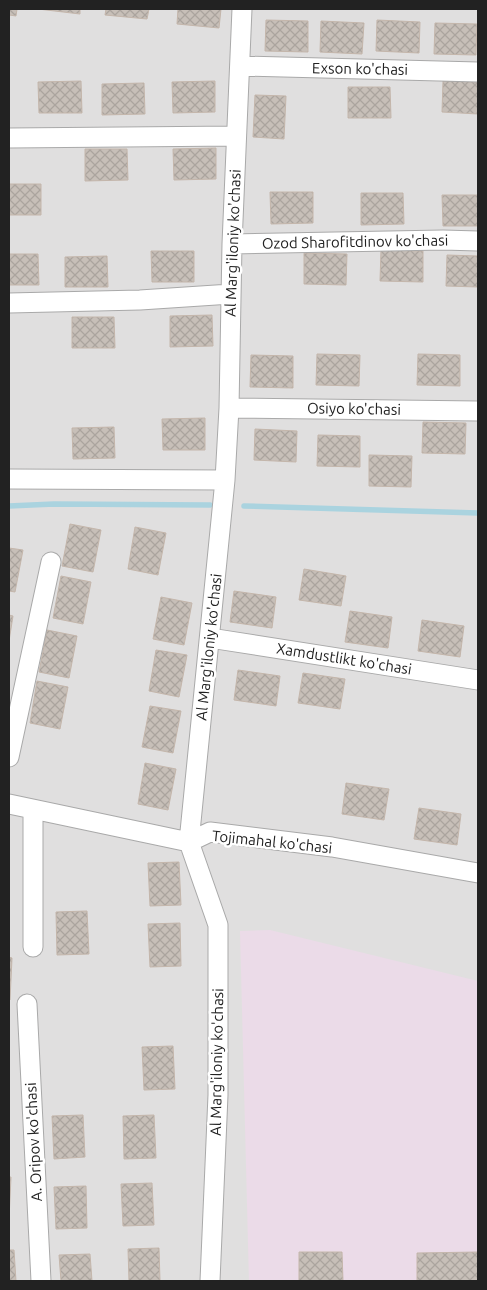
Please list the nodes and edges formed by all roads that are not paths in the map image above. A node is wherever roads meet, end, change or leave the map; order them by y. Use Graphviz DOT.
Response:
graph roads {
  1 [pos="242,9"];
  2 [pos="241,66"];
  3 [pos="478,72"];
  4 [pos="236,136"];
  5 [pos="9,138"];
  6 [pos="478,241"];
  7 [pos="232,244"];
  8 [pos="231,294"];
  9 [pos="9,303"];
  10 [pos="229,408"];
  11 [pos="478,411"];
  12 [pos="9,479"];
  13 [pos="226,480"];
  14 [pos="52,562"];
  15 [pos="210,638"];
  16 [pos="478,680"];
  17 [pos="9,757"];
  18 [pos="9,804"];
  19 [pos="33,810"];
  20 [pos="189,842"];
  21 [pos="478,873"];
  22 [pos="33,947"];
  23 [pos="27,1004"];
  24 [pos="41,1281"];
  25 [pos="210,1281"];
  1 -- 2 [label="street, Al Marg'iloniy ko'chasi"];
  2 -- 3 [label="street, Exson ko'chasi"];
  2 -- 4 [label="street, Al Marg'iloniy ko'chasi"];
  4 -- 5 [label="street"];
  4 -- 7 [label="street, Al Marg'iloniy ko'chasi"];
  6 -- 7 [label="street, Ozod Sharofitdinov ko'chasi"];
  7 -- 8 [label="street, Al Marg'iloniy ko'chasi"];
  8 -- 9 [label="street"];
  8 -- 10 [label="street, Al Marg'iloniy ko'chasi"];
  10 -- 11 [label="street, Osiyo ko'chasi"];
  10 -- 13 [label="street, Al Marg'iloniy ko'chasi"];
  12 -- 13 [label="street"];
  13 -- 15 [label="street, Al Marg'iloniy ko'chasi"];
  14 -- 17 [label="street"];
  15 -- 16 [label="street, Xamdustlikt ko'chasi"];
  15 -- 20 [label="street, Al Marg'iloniy ko'chasi"];
  18 -- 19 [label="street, Tojimahal ko'chasi"];
  19 -- 20 [label="street, Tojimahal ko'chasi"];
  19 -- 22 [label="street"];
  20 -- 21 [label="street, Tojimahal ko'chasi"];
  20 -- 25 [label="street, Al Marg'iloniy ko'chasi"];
  23 -- 24 [label="street, A. Oripov ko'chasi"];
}
